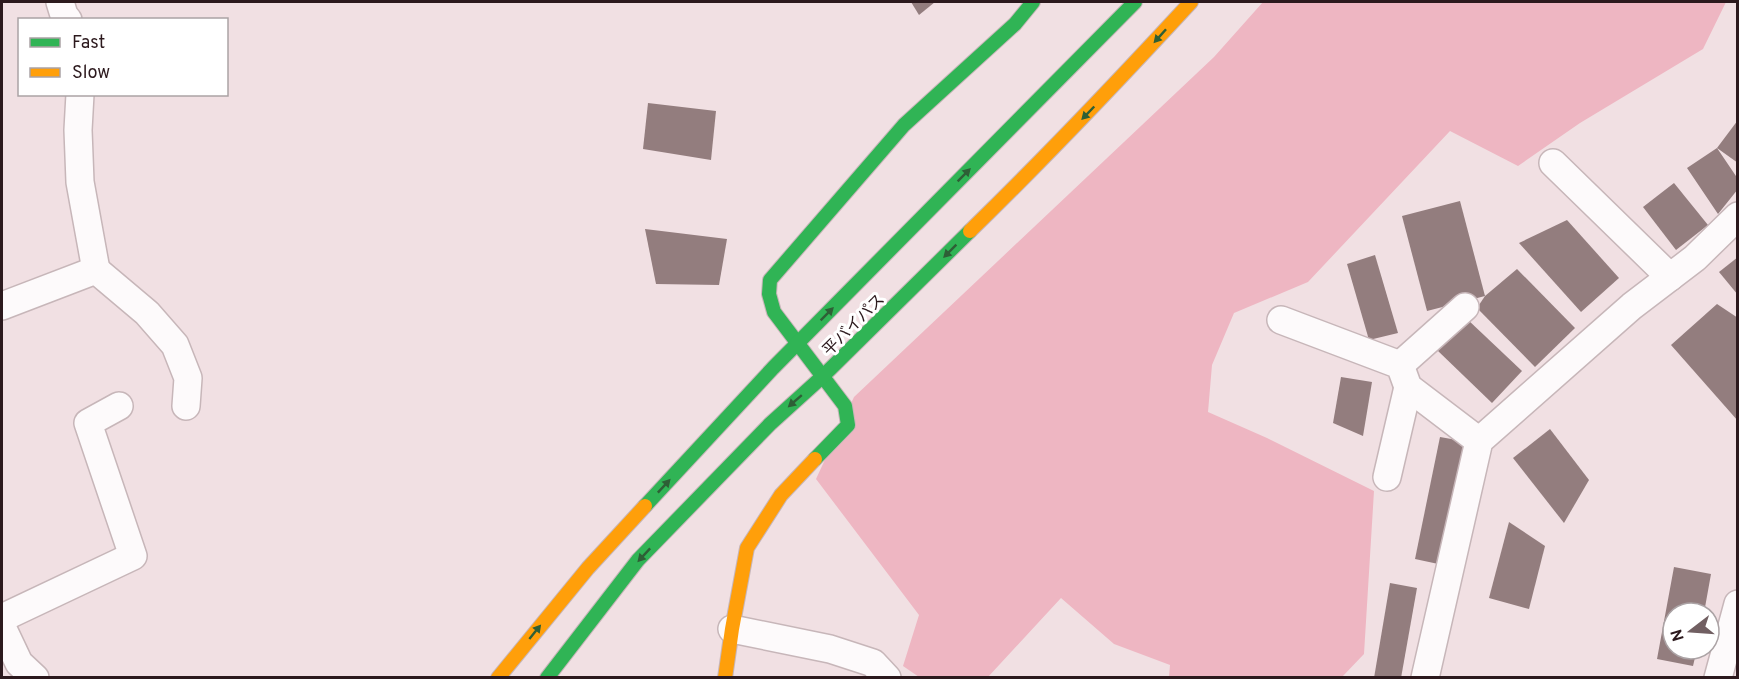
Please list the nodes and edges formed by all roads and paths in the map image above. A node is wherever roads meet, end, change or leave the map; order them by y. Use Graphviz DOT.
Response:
graph roads {
  1 [pos="60,2"];
  2 [pos="1033,2"];
  3 [pos="1135,2"];
  4 [pos="1191,2"];
  5 [pos="66,18"];
  6 [pos="80,96"];
  7 [pos="1553,163"];
  8 [pos="1737,216"];
  9 [pos="96,270"];
  10 [pos="1670,277"];
  11 [pos="2,306"];
  12 [pos="1465,307"];
  13 [pos="1281,320"];
  14 [pos="797,344"];
  15 [pos="1404,376"];
  16 [pos="822,377"];
  17 [pos="119,405"];
  18 [pos="186,406"];
  19 [pos="1479,441"];
  20 [pos="1387,477"];
  21 [pos="1737,604"];
  22 [pos="2,618"];
  23 [pos="2,627"];
  24 [pos="732,629"];
  25 [pos="35,678"];
  26 [pos="498,678"];
  27 [pos="547,678"];
  28 [pos="725,678"];
  29 [pos="887,678"];
  30 [pos="1425,678"];
  31 [pos="1718,678"];
  1 -- 5 [label="street"];
  2 -- 14 [label="main road"];
  14 -- 3 [label="main road, 平バイパス, one-way"];
  4 -- 16 [label="main road, 平バイパス, one-way"];
  6 -- 9 [label="street"];
  7 -- 10 [label="street"];
  8 -- 10 [label="street"];
  9 -- 11 [label="street"];
  9 -- 18 [label="street"];
  10 -- 19 [label="street"];
  12 -- 15 [label="street"];
  13 -- 15 [label="street"];
  14 -- 16 [label="main road"];
  26 -- 14 [label="main road, 平バイパス, one-way"];
  15 -- 19 [label="street"];
  15 -- 20 [label="street"];
  16 -- 24 [label="main road"];
  16 -- 27 [label="main road, 平バイパス, one-way"];
  17 -- 22 [label="street"];
  19 -- 30 [label="street"];
  21 -- 31 [label="street"];
  23 -- 25 [label="street"];
  24 -- 28 [label="main road"];
  24 -- 29 [label="street"];
}
